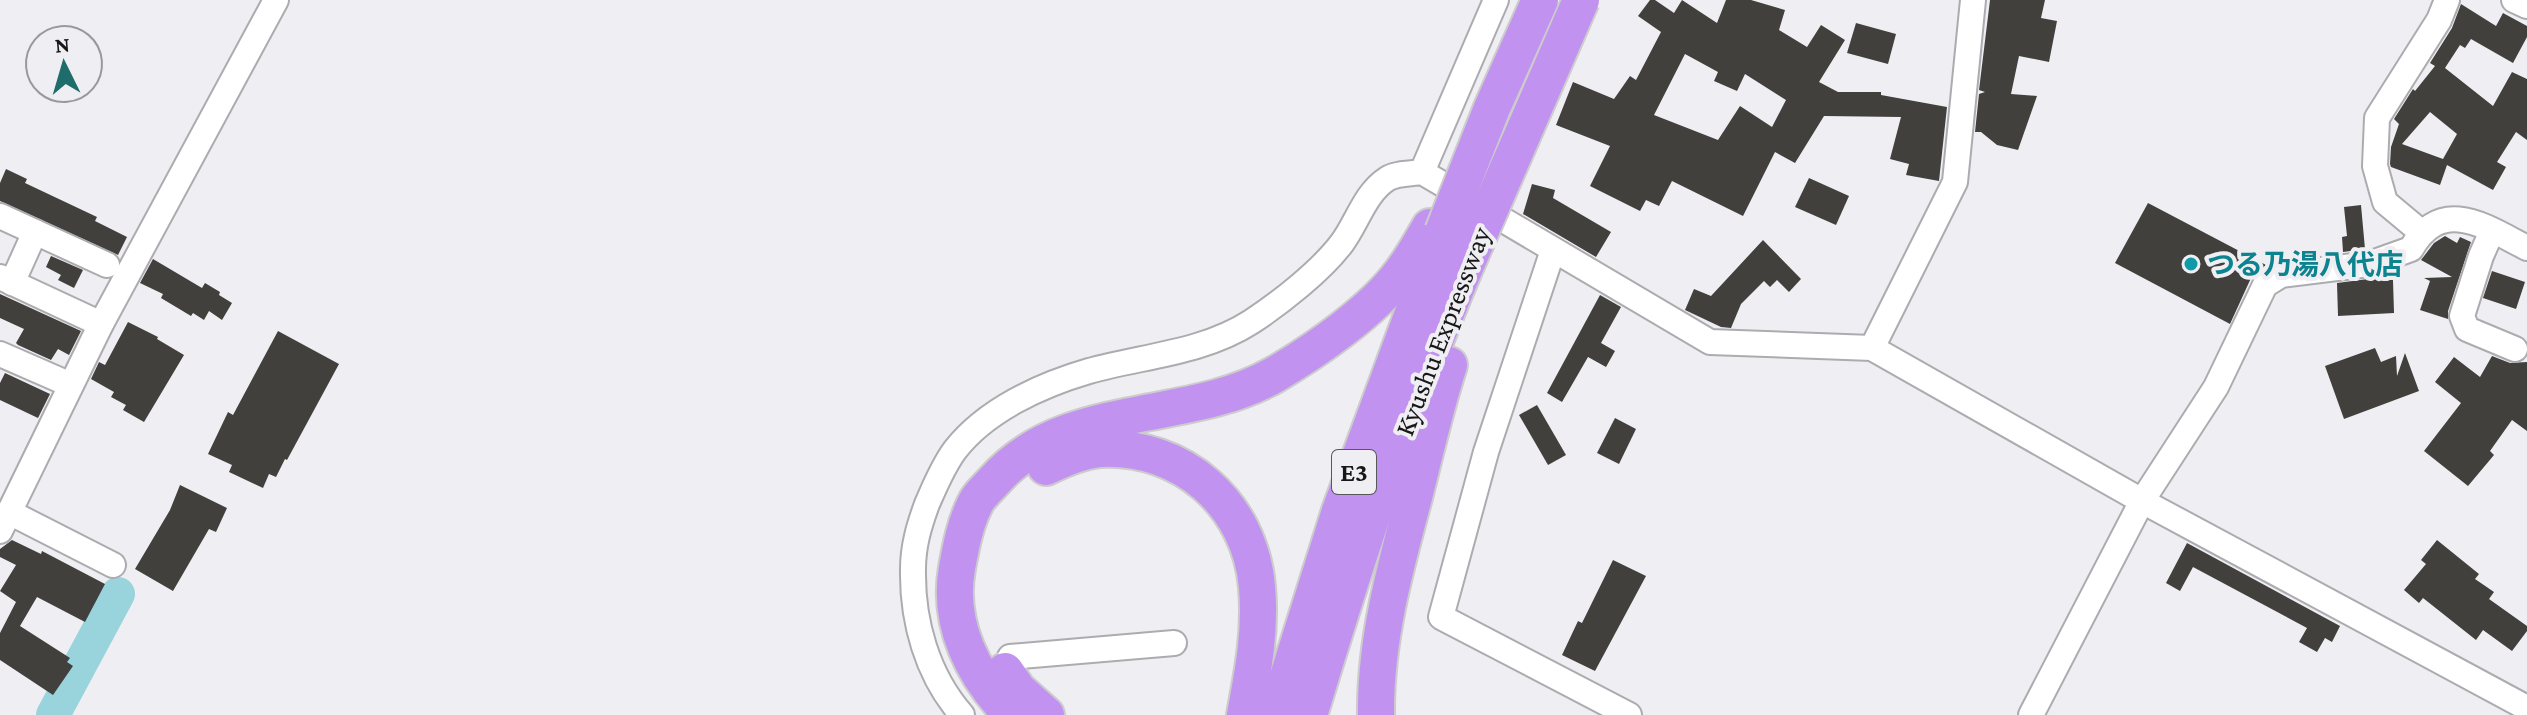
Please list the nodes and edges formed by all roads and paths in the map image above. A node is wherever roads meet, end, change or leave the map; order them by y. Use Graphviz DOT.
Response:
graph roads {
  1 [pos="276,0"];
  2 [pos="1496,0"];
  3 [pos="1540,0"];
  4 [pos="1581,0"];
  5 [pos="1973,0"];
  6 [pos="2447,0"];
  7 [pos="2514,0"];
  8 [pos="2527,6"];
  9 [pos="1422,172"];
  10 [pos="0,216"];
  11 [pos="2492,231"];
  12 [pos="35,232"];
  13 [pos="2421,232"];
  14 [pos="1460,238"];
  15 [pos="2527,248"];
  16 [pos="1553,250"];
  17 [pos="107,265"];
  18 [pos="6,280"];
  19 [pos="101,324"];
  20 [pos="1872,348"];
  21 [pos="2515,349"];
  22 [pos="0,354"];
  23 [pos="71,385"];
  24 [pos="2142,501"];
  25 [pos="5,522"];
  26 [pos="113,565"];
  27 [pos="1174,643"];
  28 [pos="1010,657"];
  29 [pos="957,661"];
  30 [pos="930,663"];
  31 [pos="2527,708"];
  32 [pos="962,715"];
  33 [pos="1012,715"];
  34 [pos="1046,715"];
  35 [pos="1245,715"];
  36 [pos="1276,715"];
  37 [pos="1309,715"];
  38 [pos="1376,715"];
  39 [pos="1629,715"];
  40 [pos="2031,715"];
  1 -- 19 [label="street"];
  2 -- 9 [label="street"];
  3 -- 14 [label="highway, Kyushu Expressway / E3, bridge"];
  4 -- 14 [label="highway, bridge"];
  5 -- 20 [label="street"];
  6 -- 13 [label="street"];
  7 -- 8 [label="street"];
  9 -- 16 [label="street"];
  9 -- 30 [label="street"];
  10 -- 12 [label="street"];
  11 -- 13 [label="street"];
  11 -- 15 [label="street"];
  11 -- 21 [label="street"];
  12 -- 17 [label="street"];
  12 -- 18 [label="street"];
  13 -- 24 [label="street"];
  14 -- 33 [label="highway"];
  14 -- 36 [label="highway, Kyushu Expressway / E3"];
  14 -- 37 [label="highway, Kyushu Expressway / E3"];
  14 -- 38 [label="highway"];
  16 -- 20 [label="street"];
  16 -- 39 [label="street"];
  18 -- 19 [label="street"];
  19 -- 23 [label="street"];
  20 -- 24 [label="street"];
  22 -- 23 [label="street"];
  23 -- 25 [label="street"];
  24 -- 31 [label="street"];
  24 -- 40 [label="street"];
  25 -- 26 [label="street"];
  27 -- 28 [label="street"];
  29 -- 30 [label="street"];
  30 -- 32 [label="street"];
  34 -- 35 [label="highway"];
}
